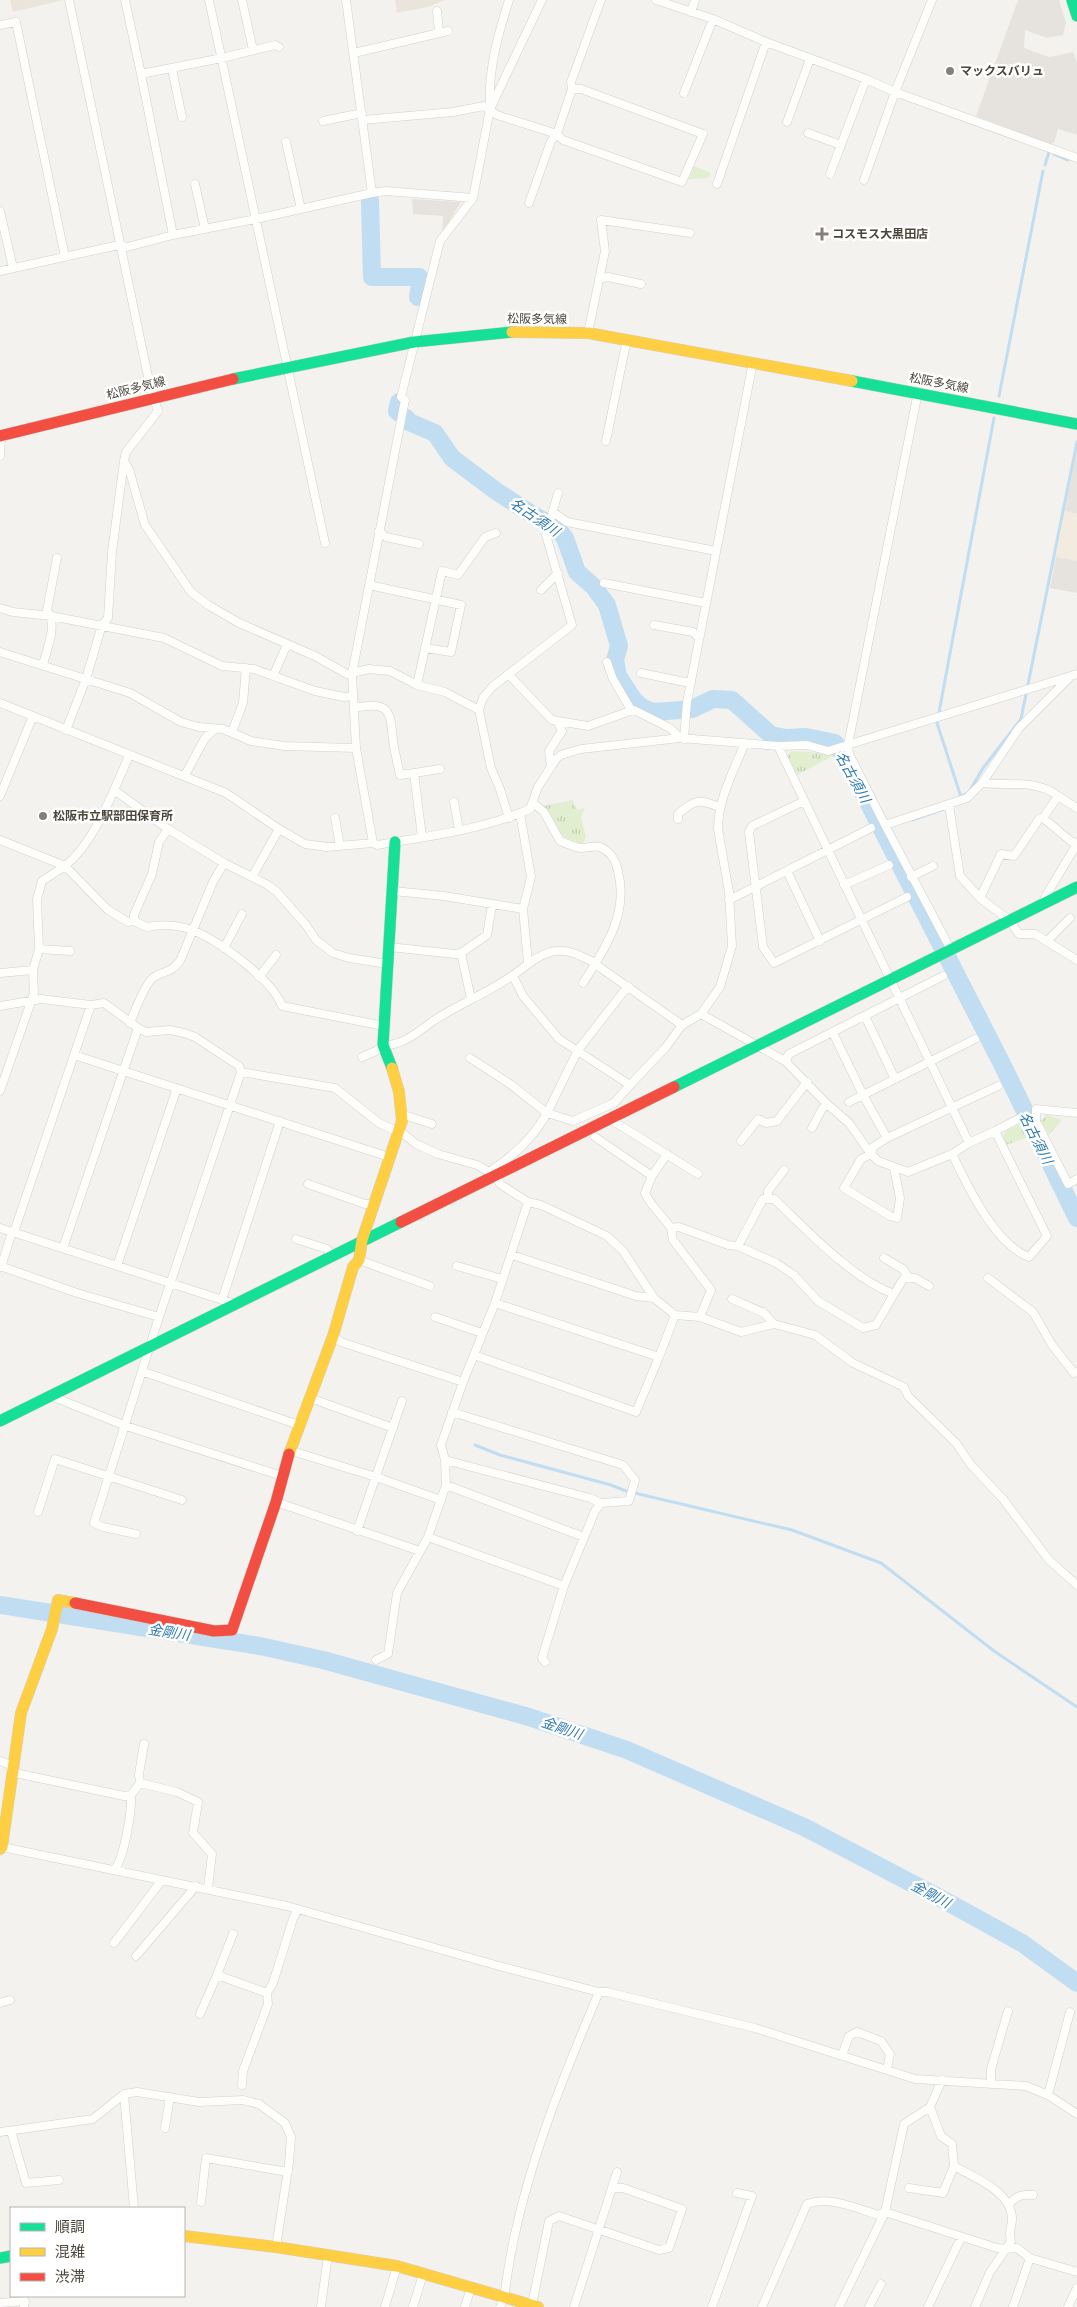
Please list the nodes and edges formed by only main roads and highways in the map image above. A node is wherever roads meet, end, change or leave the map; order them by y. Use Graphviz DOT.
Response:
graph roads {
  1 [pos="1072,0"];
  2 [pos="1077,16"];
  3 [pos="1077,424"];
  4 [pos="1,436"];
  5 [pos="395,842"];
  6 [pos="1077,887"];
  7 [pos="362,1240"];
  8 [pos="0,1421"];
  9 [pos="2,1843"];
  10 [pos="185,2236"];
  11 [pos="502,2302"];
  12 [pos="535,2306"];
  1 -- 2 [label="main road"];
  3 -- 4 [label="main road, 松阪多気線"];
  5 -- 7 [label="main road"];
  6 -- 7 [label="main road"];
  7 -- 8 [label="main road"];
  7 -- 9 [label="main road"];
  10 -- 11 [label="main road"];
  11 -- 12 [label="main road"];
}
